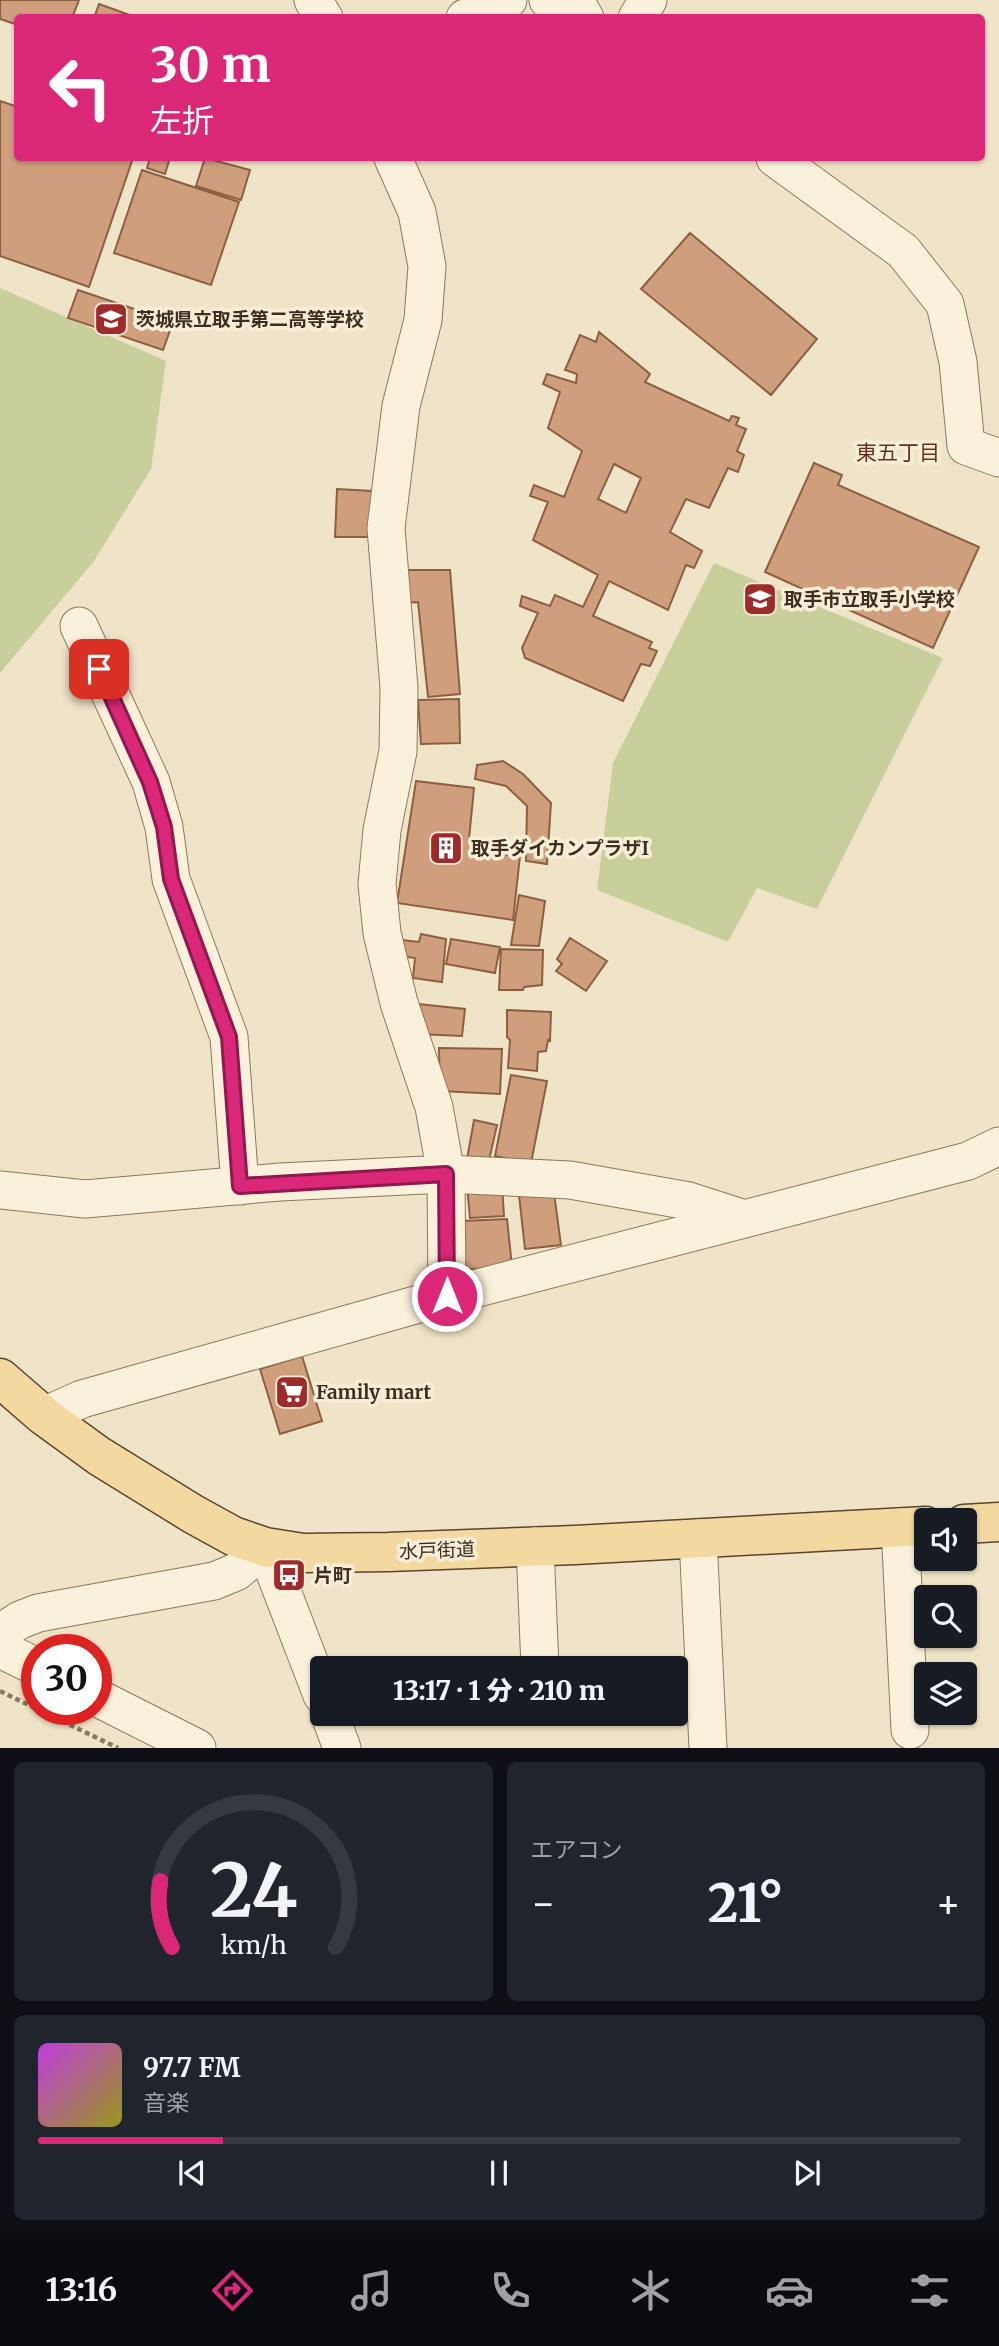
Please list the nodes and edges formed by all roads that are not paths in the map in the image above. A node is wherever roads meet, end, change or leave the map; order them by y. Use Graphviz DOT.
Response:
graph roads {
  1 [pos="508,0"];
  2 [pos="548,0"];
  3 [pos="477,14"];
  4 [pos="583,14"];
  5 [pos="394,161"];
  6 [pos="779,161"];
  7 [pos="999,458"];
  8 [pos="79,626"];
  9 [pos="999,1146"];
  10 [pos="446,1174"];
  11 [pos="240,1186"];
  12 [pos="0,1190"];
  13 [pos="745,1219"];
  14 [pos="447,1296"];
  15 [pos="0,1378"];
  16 [pos="44,1416"];
  17 [pos="999,1522"];
  18 [pos="977,1523"];
  19 [pos="913,1527"];
  20 [pos="698,1538"];
  21 [pos="535,1546"];
  22 [pos="265,1547"];
  23 [pos="0,1633"];
  24 [pos="0,1648"];
  25 [pos="540,1656"];
  26 [pos="21,1659"];
  27 [pos="310,1664"];
  28 [pos="112,1705"];
  29 [pos="334,1726"];
  30 [pos="910,1730"];
  31 [pos="197,1748"];
  32 [pos="342,1748"];
  33 [pos="708,1748"];
  1 -- 3 [label="street"];
  2 -- 4 [label="street"];
  5 -- 10 [label="street"];
  6 -- 7 [label="street"];
  8 -- 11 [label="street"];
  9 -- 13 [label="street"];
  10 -- 11 [label="street"];
  10 -- 13 [label="street"];
  10 -- 14 [label="street"];
  11 -- 12 [label="street"];
  13 -- 14 [label="street"];
  14 -- 16 [label="street"];
  15 -- 16 [label="main road, 水戸街道"];
  16 -- 22 [label="main road, 水戸街道"];
  17 -- 18 [label="main road"];
  19 -- 20 [label="main road, 水戸街道"];
  19 -- 30 [label="street"];
  20 -- 21 [label="main road, 水戸街道"];
  20 -- 33 [label="street"];
  21 -- 22 [label="main road, 水戸街道"];
  21 -- 25 [label="street"];
  22 -- 23 [label="street"];
  22 -- 27 [label="street"];
  24 -- 26 [label="street"];
  28 -- 31 [label="street"];
  29 -- 32 [label="street"];
}
